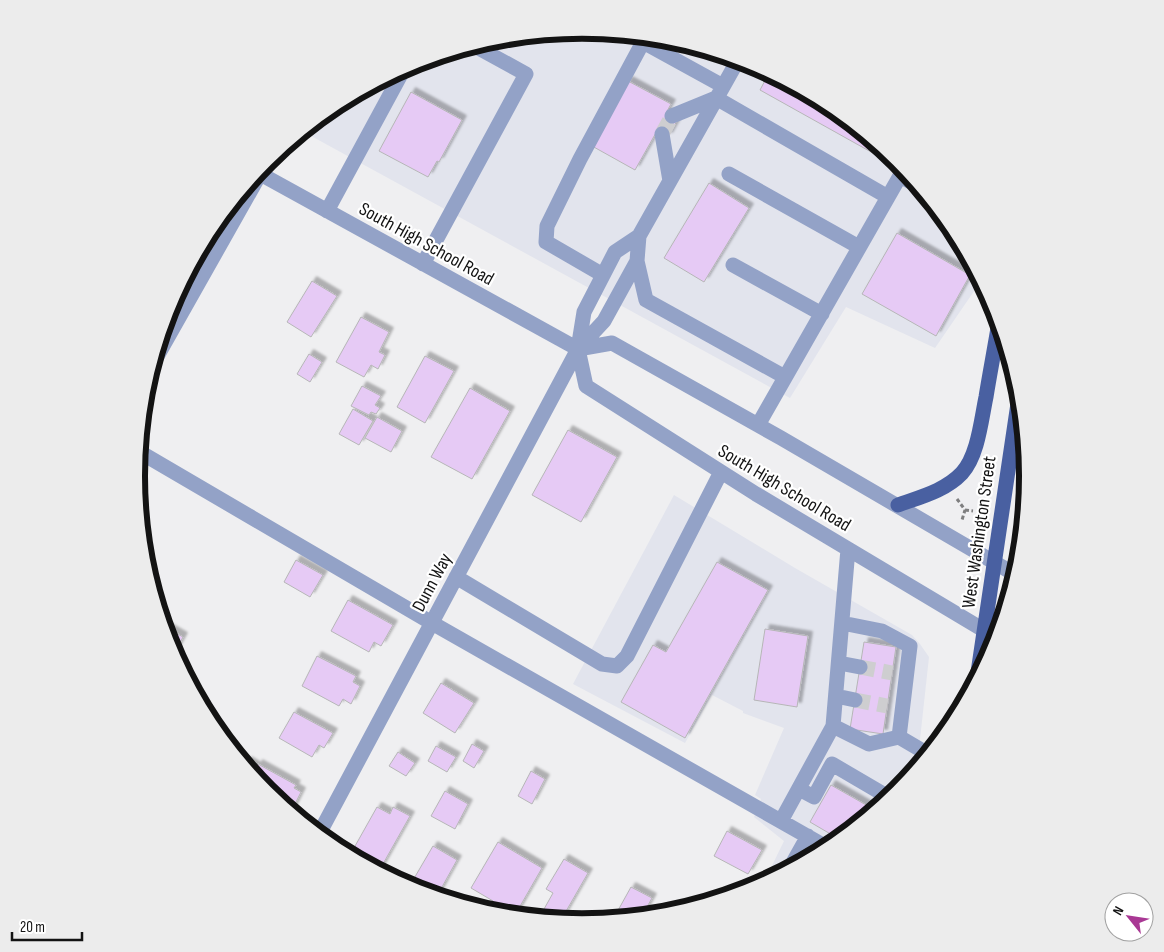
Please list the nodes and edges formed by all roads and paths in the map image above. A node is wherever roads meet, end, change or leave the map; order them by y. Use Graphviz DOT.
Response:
graph roads {
  1 [pos="643,43"];
  2 [pos="644,43"];
  3 [pos="483,50"];
  4 [pos="734,66"];
  5 [pos="398,80"];
  6 [pos="719,92"];
  7 [pos="672,116"];
  8 [pos="662,134"];
  9 [pos="729,174"];
  10 [pos="264,176"];
  11 [pos="900,176"];
  12 [pos="670,181"];
  13 [pos="888,197"];
  14 [pos="327,211"];
  15 [pos="229,218"];
  16 [pos="639,236"];
  17 [pos="859,247"];
  18 [pos="206,254"];
  19 [pos="637,261"];
  20 [pos="423,264"];
  21 [pos="733,264"];
  22 [pos="603,276"];
  23 [pos="186,292"];
  24 [pos="822,314"];
  25 [pos="996,336"];
  26 [pos="578,349"];
  27 [pos="785,377"];
  28 [pos="1016,418"];
  29 [pos="758,425"];
  30 [pos="146,456"];
  31 [pos="721,472"];
  32 [pos="957,499"];
  33 [pos="898,505"];
  34 [pos="965,510"];
  35 [pos="973,511"];
  36 [pos="962,520"];
  37 [pos="848,549"];
  38 [pos="994,561"];
  39 [pos="1009,570"];
  40 [pos="456,577"];
  41 [pos="432,623"];
  42 [pos="842,623"];
  43 [pos="990,632"];
  44 [pos="990,634"];
  45 [pos="838,664"];
  46 [pos="860,667"];
  47 [pos="836,696"];
  48 [pos="855,700"];
  49 [pos="887,706"];
  50 [pos="902,709"];
  51 [pos="833,726"];
  52 [pos="898,737"];
  53 [pos="922,751"];
  54 [pos="799,789"];
  55 [pos="882,793"];
  56 [pos="781,821"];
  57 [pos="322,828"];
  58 [pos="808,836"];
  59 [pos="820,843"];
  60 [pos="796,858"];
  1 -- 22 [label="street"];
  2 -- 6 [label="street"];
  3 -- 20 [label="street"];
  4 -- 6 [label="street"];
  5 -- 14 [label="street"];
  6 -- 7 [label="street"];
  6 -- 12 [label="street"];
  6 -- 13 [label="street"];
  8 -- 12 [label="street"];
  9 -- 17 [label="street"];
  10 -- 14 [label="street, South High School Road"];
  11 -- 13 [label="street"];
  12 -- 16 [label="street"];
  13 -- 17 [label="street"];
  14 -- 20 [label="street, South High School Road"];
  15 -- 18 [label="street"];
  16 -- 19 [label="street"];
  16 -- 22 [label="street"];
  17 -- 24 [label="street"];
  18 -- 23 [label="street"];
  19 -- 26 [label="street"];
  19 -- 27 [label="street"];
  20 -- 26 [label="street, South High School Road"];
  21 -- 24 [label="street"];
  22 -- 26 [label="street"];
  24 -- 27 [label="street"];
  25 -- 33 [label="main road"];
  26 -- 29 [label="street, South High School Road"];
  26 -- 31 [label="street, South High School Road"];
  26 -- 40 [label="street, Dunn Way"];
  27 -- 29 [label="street"];
  28 -- 38 [label="main road, West Washington Street"];
  29 -- 33 [label="street, South High School Road"];
  30 -- 41 [label="street"];
  31 -- 37 [label="street, South High School Road"];
  31 -- 40 [label="street"];
  32 -- 34 [label="path"];
  33 -- 38 [label="street, South High School Road"];
  34 -- 35 [label="path"];
  34 -- 36 [label="path"];
  37 -- 42 [label="street"];
  37 -- 44 [label="street, South High School Road"];
  38 -- 39 [label="street, South High School Road"];
  38 -- 43 [label="main road, West Washington Street"];
  40 -- 41 [label="street, Dunn Way"];
  41 -- 56 [label="street"];
  41 -- 57 [label="street, Dunn Way"];
  42 -- 45 [label="street"];
  42 -- 50 [label="street"];
  45 -- 46 [label="street"];
  45 -- 47 [label="street"];
  47 -- 48 [label="street"];
  47 -- 51 [label="street"];
  49 -- 50 [label="street"];
  50 -- 52 [label="street"];
  51 -- 52 [label="street"];
  51 -- 54 [label="street"];
  52 -- 53 [label="street"];
  54 -- 55 [label="street"];
  54 -- 56 [label="street"];
  56 -- 58 [label="street"];
  58 -- 59 [label="street"];
  58 -- 60 [label="street"];
}
